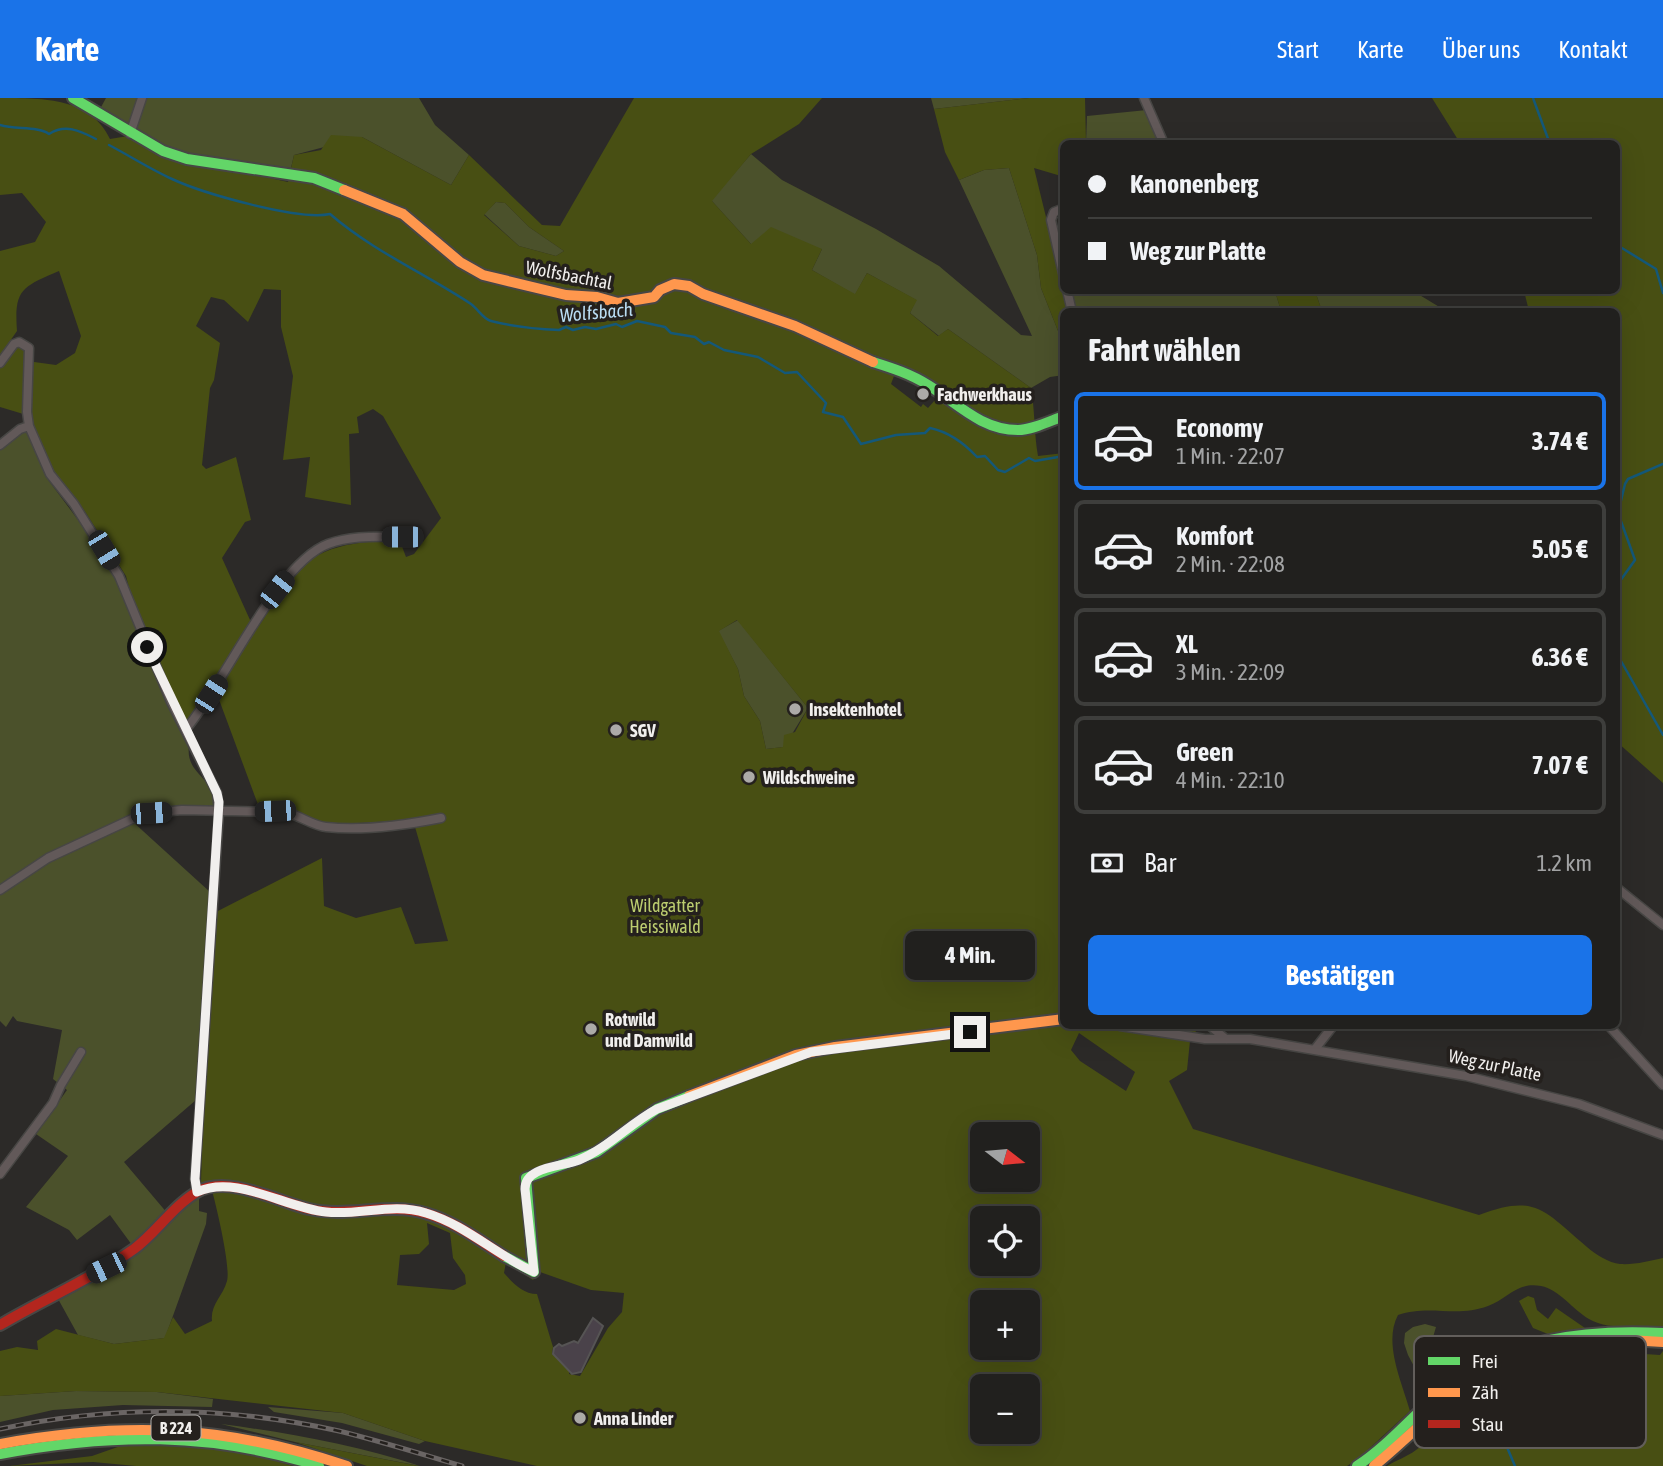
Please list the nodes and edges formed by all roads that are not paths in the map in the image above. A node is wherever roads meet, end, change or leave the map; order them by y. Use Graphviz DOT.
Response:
graph roads {
  1 [pos="73,98"];
  2 [pos="142,98"];
  3 [pos="1144,98"];
  4 [pos="130,134"];
  5 [pos="1162,140"];
  6 [pos="1060,210"];
  7 [pos="1060,260"];
  8 [pos="0,363"];
  9 [pos="1060,417"];
  10 [pos="29,426"];
  11 [pos="0,445"];
  12 [pos="402,537"];
  13 [pos="186,729"];
  14 [pos="219,812"];
  15 [pos="441,818"];
  16 [pos="0,890"];
  17 [pos="1620,890"];
  18 [pos="1663,925"];
  19 [pos="1060,1020"];
  20 [pos="1140,1029"];
  21 [pos="1214,1029"];
  22 [pos="1331,1029"];
  23 [pos="1612,1029"];
  24 [pos="1226,1039"];
  25 [pos="1315,1049"];
  26 [pos="81,1052"];
  27 [pos="1663,1085"];
  28 [pos="1663,1135"];
  29 [pos="0,1174"];
  30 [pos="202,1189"];
  31 [pos="0,1325"];
  32 [pos="1663,1333"];
  33 [pos="1564,1336"];
  34 [pos="1414,1417"];
  35 [pos="1414,1431"];
  36 [pos="0,1444"];
  37 [pos="0,1454"];
  38 [pos="319,1466"];
  39 [pos="347,1466"];
  40 [pos="1357,1466"];
  41 [pos="1374,1466"];
  1 -- 4 [label="street, Wolfsbachtal"];
  2 -- 4 [label="street"];
  3 -- 5 [label="street"];
  4 -- 9 [label="street, Wolfsbachtal"];
  6 -- 7 [label="street"];
  8 -- 10 [label="street"];
  10 -- 11 [label="street"];
  10 -- 13 [label="street"];
  12 -- 13 [label="street"];
  13 -- 14 [label="street"];
  14 -- 15 [label="street"];
  14 -- 16 [label="street"];
  14 -- 30 [label="street"];
  17 -- 18 [label="street"];
  19 -- 30 [label="street"];
  20 -- 24 [label="street, Weg zur Platte"];
  21 -- 24 [label="street"];
  22 -- 25 [label="street"];
  23 -- 27 [label="street"];
  24 -- 25 [label="street, Weg zur Platte"];
  25 -- 28 [label="street, Weg zur Platte"];
  26 -- 29 [label="street"];
  30 -- 31 [label="street"];
  32 -- 33 [label="street"];
  34 -- 40 [label="street"];
  35 -- 41 [label="street"];
  36 -- 39 [label="street, B 224"];
  37 -- 38 [label="street, B 224"];
}
